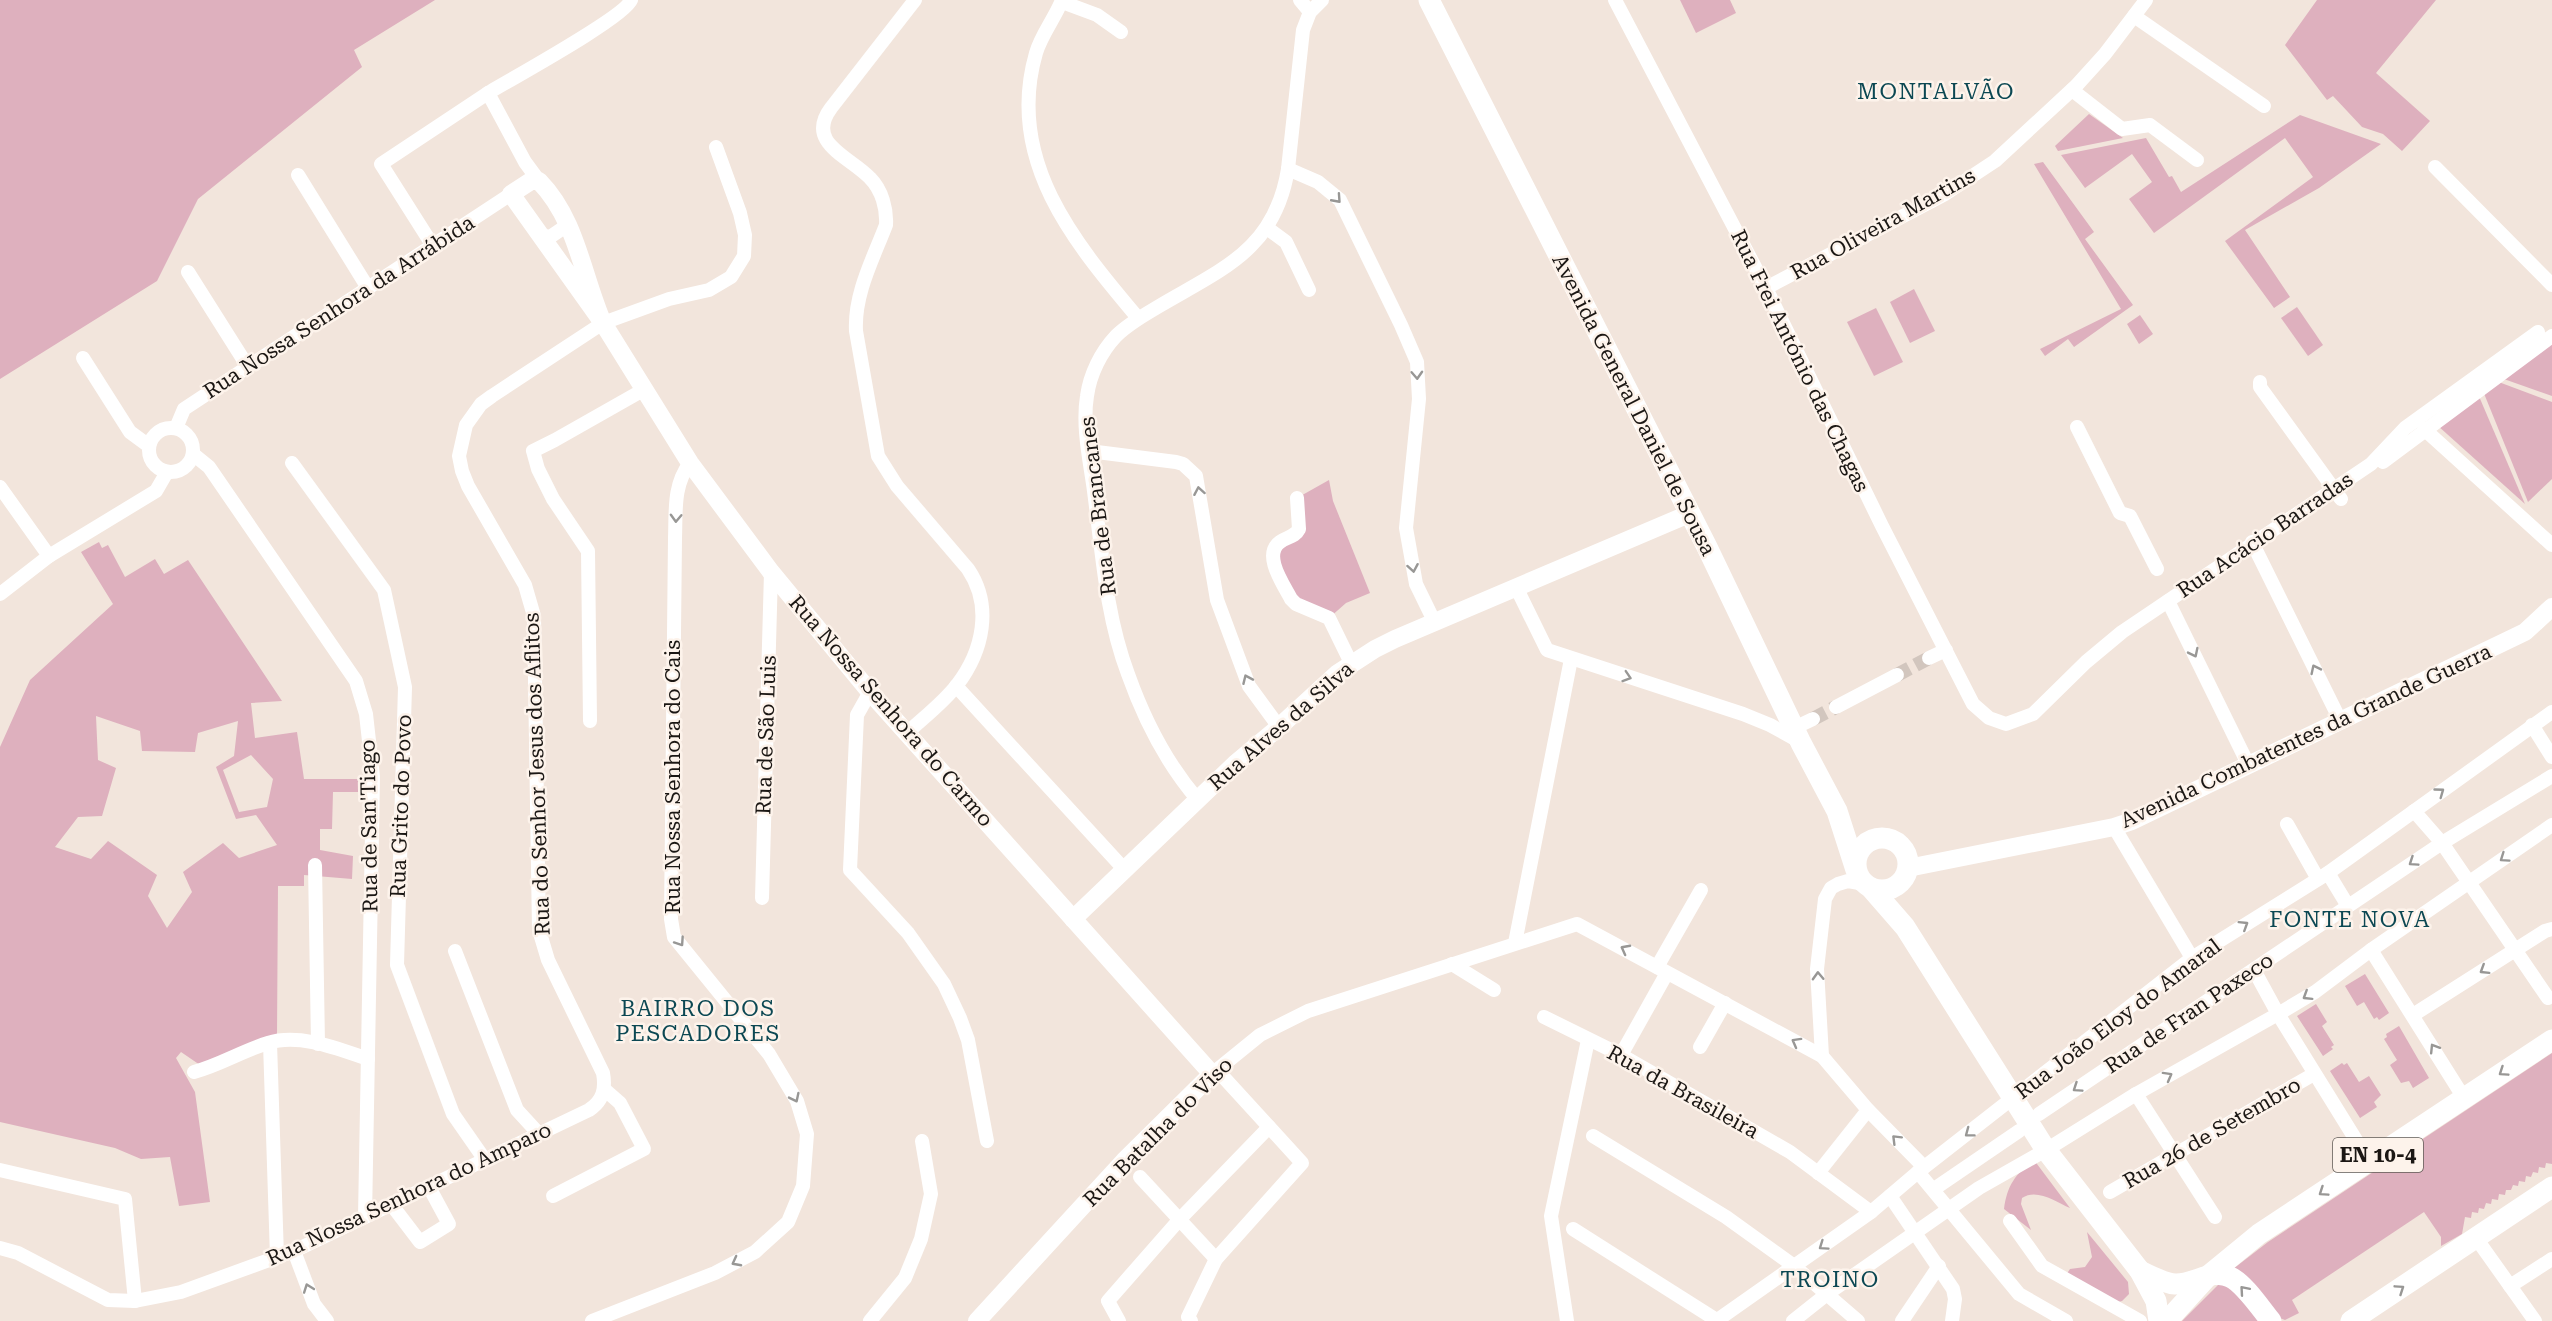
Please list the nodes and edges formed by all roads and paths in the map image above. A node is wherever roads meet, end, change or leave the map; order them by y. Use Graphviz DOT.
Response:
graph roads {
  1 [pos="631,0"];
  2 [pos="915,0"];
  3 [pos="1300,0"];
  4 [pos="1322,0"];
  5 [pos="1430,0"];
  6 [pos="1615,0"];
  7 [pos="2145,0"];
  8 [pos="1062,1"];
  9 [pos="1311,12"];
  10 [pos="2134,16"];
  11 [pos="1121,32"];
  12 [pos="2072,90"];
  13 [pos="488,93"];
  14 [pos="2264,106"];
  15 [pos="716,147"];
  16 [pos="2197,160"];
  17 [pos="2435,167"];
  18 [pos="1288,169"];
  19 [pos="298,176"];
  20 [pos="525,187"];
  21 [pos="569,224"];
  22 [pos="1267,228"];
  23 [pos="541,235"];
  24 [pos="433,246"];
  25 [pos="188,272"];
  26 [pos="2552,285"];
  27 [pos="368,288"];
  28 [pos="1766,288"];
  29 [pos="1309,290"];
  30 [pos="1138,318"];
  31 [pos="603,323"];
  32 [pos="2545,334"];
  33 [pos="83,358"];
  34 [pos="248,367"];
  35 [pos="2260,382"];
  36 [pos="645,389"];
  37 [pos="2077,427"];
  38 [pos="176,428"];
  39 [pos="2424,429"];
  40 [pos="149,446"];
  41 [pos="1089,451"];
  42 [pos="193,454"];
  43 [pos="292,463"];
  44 [pos="690,463"];
  45 [pos="2371,464"];
  46 [pos="167,472"];
  47 [pos="0,486"];
  48 [pos="2337,494"];
  49 [pos="1297,498"];
  50 [pos="1689,514"];
  51 [pos="2252,542"];
  52 [pos="2552,546"];
  53 [pos="49,556"];
  54 [pos="2157,569"];
  55 [pos="771,572"];
  56 [pos="1517,589"];
  57 [pos="0,594"];
  58 [pos="2168,601"];
  59 [pos="2552,607"];
  60 [pos="1435,623"];
  61 [pos="2552,625"];
  62 [pos="2525,632"];
  63 [pos="1946,650"];
  64 [pos="1929,658"];
  65 [pos="1571,659"];
  66 [pos="1351,663"];
  67 [pos="1897,675"];
  68 [pos="956,686"];
  69 [pos="870,692"];
  70 [pos="1836,707"];
  71 [pos="2552,712"];
  72 [pos="1989,718"];
  73 [pos="590,721"];
  74 [pos="2341,722"];
  75 [pos="2532,725"];
  76 [pos="1280,728"];
  77 [pos="1803,730"];
  78 [pos="907,733"];
  79 [pos="2552,757"];
  80 [pos="2249,766"];
  81 [pos="2552,776"];
  82 [pos="1198,800"];
  83 [pos="1837,811"];
  84 [pos="2414,811"];
  85 [pos="2287,824"];
  86 [pos="2552,825"];
  87 [pos="2114,827"];
  88 [pos="1887,839"];
  89 [pos="2442,843"];
  90 [pos="315,866"];
  91 [pos="1124,869"];
  92 [pos="1906,872"];
  93 [pos="2323,876"];
  94 [pos="1864,881"];
  95 [pos="2470,882"];
  96 [pos="1701,890"];
  97 [pos="762,898"];
  98 [pos="2348,906"];
  99 [pos="1073,919"];
  100 [pos="1905,927"];
  101 [pos="2552,929"];
  102 [pos="1515,943"];
  103 [pos="2371,950"];
  104 [pos="2515,950"];
  105 [pos="455,951"];
  106 [pos="2192,958"];
  107 [pos="1452,964"];
  108 [pos="1662,970"];
  109 [pos="2254,970"];
  110 [pos="1494,990"];
  111 [pos="2548,998"];
  112 [pos="1725,1003"];
  113 [pos="2278,1014"];
  114 [pos="2413,1015"];
  115 [pos="1544,1017"];
  116 [pos="1588,1040"];
  117 [pos="2552,1040"];
  118 [pos="270,1043"];
  119 [pos="318,1044"];
  120 [pos="1700,1047"];
  121 [pos="1621,1055"];
  122 [pos="1822,1056"];
  123 [pos="368,1059"];
  124 [pos="194,1072"];
  125 [pos="1215,1072"];
  126 [pos="2314,1074"];
  127 [pos="604,1089"];
  128 [pos="2136,1094"];
  129 [pos="2464,1098"];
  130 [pos="2013,1099"];
  131 [pos="1868,1110"];
  132 [pos="2039,1114"];
  133 [pos="1269,1126"];
  134 [pos="2019,1131"];
  135 [pos="538,1134"];
  136 [pos="1593,1136"];
  137 [pos="922,1141"];
  138 [pos="987,1141"];
  139 [pos="2046,1150"];
  140 [pos="2175,1154"];
  141 [pos="485,1160"];
  142 [pos="2369,1161"];
  143 [pos="1921,1169"];
  144 [pos="0,1170"];
  145 [pos="1818,1173"];
  146 [pos="1140,1177"];
  147 [pos="429,1186"];
  148 [pos="2552,1187"];
  149 [pos="1934,1189"];
  150 [pos="2109,1192"];
  151 [pos="553,1196"];
  152 [pos="1890,1196"];
  153 [pos="391,1204"];
  154 [pos="1950,1209"];
  155 [pos="1870,1212"];
  156 [pos="364,1217"];
  157 [pos="2215,1217"];
  158 [pos="1179,1220"];
  159 [pos="2010,1221"];
  160 [pos="1573,1229"];
  161 [pos="1916,1231"];
  162 [pos="2476,1238"];
  163 [pos="0,1248"];
  164 [pos="294,1251"];
  165 [pos="277,1257"];
  166 [pos="1216,1259"];
  167 [pos="2552,1259"];
  168 [pos="1794,1266"];
  169 [pos="1939,1266"];
  170 [pos="2140,1271"];
  171 [pos="2209,1275"];
  172 [pos="2510,1286"];
  173 [pos="1827,1294"];
  174 [pos="135,1301"];
  175 [pos="2123,1317"];
  176 [pos="1190,1319"];
  177 [pos="327,1321"];
  178 [pos="592,1321"];
  179 [pos="870,1321"];
  180 [pos="977,1321"];
  181 [pos="1119,1321"];
  182 [pos="1567,1321"];
  183 [pos="1717,1321"];
  184 [pos="1793,1321"];
  185 [pos="1858,1321"];
  186 [pos="1902,1321"];
  187 [pos="1952,1321"];
  188 [pos="2066,1321"];
  189 [pos="2140,1321"];
  190 [pos="2159,1321"];
  191 [pos="2167,1321"];
  192 [pos="2271,1321"];
  193 [pos="2352,1321"];
  194 [pos="2535,1321"];
  1 -- 13 [label="street"];
  2 -- 68 [label="street"];
  3 -- 9 [label="street"];
  4 -- 9 [label="street, Rua de Brancanes"];
  5 -- 50 [label="main road, Avenida General Daniel de Sousa"];
  6 -- 28 [label="street, Rua Frei António das Chagas"];
  7 -- 10 [label="street, Rua Oliveira Martins"];
  8 -- 11 [label="street"];
  8 -- 30 [label="street"];
  9 -- 18 [label="street, Rua de Brancanes"];
  10 -- 12 [label="street, Rua Oliveira Martins"];
  10 -- 14 [label="street"];
  12 -- 16 [label="street"];
  12 -- 28 [label="street, Rua Oliveira Martins"];
  13 -- 20 [label="street"];
  13 -- 24 [label="street"];
  15 -- 31 [label="street, Rua do Senhor Jesus dos Aflitos"];
  17 -- 26 [label="street"];
  18 -- 22 [label="street, Rua de Brancanes"];
  18 -- 60 [label="street, one-way"];
  19 -- 27 [label="street"];
  20 -- 21 [label="street"];
  20 -- 23 [label="street"];
  20 -- 24 [label="street, Rua Nossa Senhora da Arrábida"];
  21 -- 23 [label="street"];
  21 -- 31 [label="street"];
  22 -- 29 [label="street"];
  22 -- 30 [label="street, Rua de Brancanes"];
  23 -- 31 [label="street"];
  24 -- 27 [label="street, Rua Nossa Senhora da Arrábida"];
  25 -- 34 [label="street"];
  27 -- 34 [label="street, Rua Nossa Senhora da Arrábida"];
  28 -- 63 [label="street, Rua Frei António das Chagas"];
  30 -- 41 [label="street, Rua de Brancanes"];
  31 -- 36 [label="street, Rua Nossa Senhora do Carmo"];
  31 -- 127 [label="street, Rua do Senhor Jesus dos Aflitos"];
  32 -- 39 [label="street"];
  32 -- 45 [label="street, Rua Acácio Barradas"];
  33 -- 40 [label="street"];
  34 -- 38 [label="street, Rua Nossa Senhora da Arrábida"];
  35 -- 48 [label="street"];
  36 -- 44 [label="street, Rua Nossa Senhora do Carmo"];
  36 -- 73 [label="street"];
  37 -- 54 [label="street"];
  38 -- 40 [label="street"];
  38 -- 42 [label="street"];
  39 -- 45 [label="street"];
  39 -- 52 [label="street"];
  40 -- 46 [label="street"];
  76 -- 41 [label="street, one-way"];
  41 -- 82 [label="street, Rua de Brancanes"];
  42 -- 46 [label="street"];
  42 -- 123 [label="street, Rua de San'Tiago"];
  43 -- 141 [label="street, Rua Grito do Povo"];
  44 -- 55 [label="street, Rua Nossa Senhora do Carmo"];
  44 -- 178 [label="street, Rua Nossa Senhora do Cais, one-way"];
  45 -- 48 [label="street, Rua Acácio Barradas"];
  46 -- 53 [label="street"];
  47 -- 53 [label="street"];
  48 -- 51 [label="street, Rua Acácio Barradas"];
  49 -- 66 [label="street"];
  50 -- 56 [label="street, Rua Alves da Silva"];
  50 -- 77 [label="main road, Avenida General Daniel de Sousa"];
  51 -- 58 [label="street, Rua Acácio Barradas"];
  74 -- 51 [label="street, one-way"];
  53 -- 57 [label="street"];
  55 -- 69 [label="street, Rua Nossa Senhora do Carmo"];
  55 -- 97 [label="street, Rua de São Luis"];
  56 -- 60 [label="street, Rua Alves da Silva"];
  56 -- 65 [label="street"];
  58 -- 72 [label="street, Rua Acácio Barradas"];
  58 -- 80 [label="street, one-way"];
  59 -- 62 [label="street, Avenida Combatentes da Grande Guerra"];
  60 -- 66 [label="street, Rua Alves da Silva"];
  61 -- 62 [label="street, Avenida Combatentes da Grande Guerra"];
  62 -- 74 [label="street, Avenida Combatentes da Grande Guerra"];
  63 -- 64 [label="street"];
  63 -- 72 [label="street, Rua Frei António das Chagas"];
  65 -- 77 [label="street, one-way"];
  65 -- 102 [label="street"];
  66 -- 76 [label="street, Rua Alves da Silva"];
  67 -- 70 [label="street"];
  68 -- 78 [label="street"];
  68 -- 91 [label="street"];
  69 -- 78 [label="street, Rua Nossa Senhora do Carmo"];
  69 -- 138 [label="street"];
  71 -- 75 [label="street, Rua João Eloy do Amaral"];
  74 -- 80 [label="street, Avenida Combatentes da Grande Guerra"];
  75 -- 79 [label="street"];
  84 -- 75 [label="street, Rua João Eloy do Amaral, one-way"];
  76 -- 82 [label="street, Rua Alves da Silva"];
  77 -- 83 [label="main road, Avenida General Daniel de Sousa"];
  78 -- 99 [label="street, Rua Nossa Senhora do Carmo"];
  80 -- 87 [label="street, Avenida Combatentes da Grande Guerra"];
  81 -- 89 [label="street, Rua de Fran Paxeco"];
  82 -- 91 [label="street, Rua Alves da Silva"];
  83 -- 88 [label="main road, Avenida General Daniel de Sousa"];
  83 -- 94 [label="main road, Avenida General Daniel de Sousa"];
  84 -- 89 [label="street"];
  84 -- 93 [label="street, Rua João Eloy do Amaral"];
  85 -- 93 [label="street"];
  86 -- 95 [label="street, one-way"];
  87 -- 92 [label="street, Avenida Combatentes da Grande Guerra"];
  87 -- 106 [label="street"];
  88 -- 92 [label="main road"];
  88 -- 94 [label="main road"];
  89 -- 95 [label="street"];
  89 -- 98 [label="street, Rua de Fran Paxeco, one-way"];
  90 -- 119 [label="street"];
  91 -- 99 [label="street, Rua Alves da Silva"];
  92 -- 94 [label="main road"];
  92 -- 100 [label="main road"];
  93 -- 98 [label="street"];
  106 -- 93 [label="street, Rua João Eloy do Amaral, one-way"];
  94 -- 100 [label="main road"];
  122 -- 94 [label="street, one-way"];
  95 -- 103 [label="street"];
  95 -- 104 [label="street"];
  96 -- 108 [label="street"];
  98 -- 109 [label="street, Rua de Fran Paxeco"];
  99 -- 125 [label="street, Rua Nossa Senhora do Carmo"];
  100 -- 130 [label="main road"];
  101 -- 104 [label="street"];
  102 -- 107 [label="street, Rua Batalha do Viso"];
  108 -- 102 [label="street, Rua Batalha do Viso, one-way"];
  103 -- 113 [label="street, one-way"];
  103 -- 114 [label="street"];
  104 -- 111 [label="street"];
  104 -- 114 [label="street, one-way"];
  105 -- 135 [label="street"];
  106 -- 130 [label="street, Rua João Eloy do Amaral"];
  107 -- 110 [label="street"];
  107 -- 125 [label="street, Rua Batalha do Viso"];
  108 -- 112 [label="street"];
  108 -- 121 [label="street"];
  109 -- 113 [label="street"];
  109 -- 132 [label="street, Rua de Fran Paxeco, one-way"];
  112 -- 120 [label="street"];
  122 -- 112 [label="street, one-way"];
  113 -- 126 [label="street"];
  128 -- 113 [label="street, one-way"];
  129 -- 114 [label="street, one-way"];
  115 -- 116 [label="street, Rua da Brasileira"];
  116 -- 121 [label="street, Rua da Brasileira"];
  116 -- 182 [label="street"];
  117 -- 129 [label="main road, EN 10-4, one-way"];
  118 -- 119 [label="street"];
  118 -- 124 [label="street"];
  118 -- 165 [label="street"];
  119 -- 123 [label="street"];
  121 -- 145 [label="street, Rua da Brasileira"];
  122 -- 131 [label="street"];
  123 -- 156 [label="street, Rua de San'Tiago"];
  125 -- 133 [label="street"];
  125 -- 180 [label="street, Rua Batalha do Viso"];
  126 -- 140 [label="street, Rua 26 de Setembro"];
  126 -- 142 [label="street"];
  127 -- 135 [label="street, Rua Nossa Senhora do Amparo"];
  127 -- 151 [label="street, Rua do Senhor Jesus dos Aflitos"];
  128 -- 139 [label="street"];
  128 -- 140 [label="street"];
  129 -- 142 [label="main road, EN 10-4"];
  130 -- 139 [label="main road"];
  130 -- 143 [label="street, Rua João Eloy do Amaral, one-way"];
  143 -- 131 [label="street, one-way"];
  131 -- 145 [label="street"];
  133 -- 158 [label="street"];
  133 -- 166 [label="street"];
  134 -- 149 [label="street"];
  135 -- 141 [label="street, Rua Nossa Senhora do Amparo"];
  136 -- 168 [label="street"];
  137 -- 179 [label="street"];
  139 -- 154 [label="street"];
  139 -- 170 [label="main road"];
  140 -- 150 [label="street, Rua 26 de Setembro"];
  140 -- 157 [label="street"];
  141 -- 147 [label="street, Rua Nossa Senhora do Amparo"];
  142 -- 171 [label="main road, EN 10-4, one-way"];
  143 -- 149 [label="street"];
  143 -- 152 [label="street, Rua João Eloy do Amaral"];
  144 -- 174 [label="street"];
  145 -- 155 [label="street, Rua da Brasileira"];
  146 -- 158 [label="street"];
  147 -- 153 [label="street, Rua Nossa Senhora do Amparo"];
  147 -- 153 [label="street"];
  148 -- 162 [label="main road"];
  149 -- 154 [label="street"];
  152 -- 155 [label="street, Rua João Eloy do Amaral"];
  152 -- 161 [label="street"];
  153 -- 156 [label="street, Rua Nossa Senhora do Amparo"];
  154 -- 161 [label="street"];
  154 -- 188 [label="street"];
  155 -- 168 [label="street, Rua João Eloy do Amaral, one-way"];
  156 -- 164 [label="street, Rua Nossa Senhora do Amparo"];
  158 -- 166 [label="street"];
  158 -- 181 [label="street"];
  159 -- 175 [label="street"];
  160 -- 183 [label="street"];
  161 -- 169 [label="street"];
  161 -- 173 [label="street"];
  162 -- 172 [label="street"];
  193 -- 162 [label="main road, one-way"];
  163 -- 174 [label="street, Rua Nossa Senhora do Amparo"];
  164 -- 165 [label="street, Rua Nossa Senhora do Amparo"];
  177 -- 164 [label="street, one-way"];
  165 -- 174 [label="street, Rua Nossa Senhora do Amparo"];
  166 -- 176 [label="street"];
  167 -- 172 [label="street"];
  168 -- 173 [label="street"];
  168 -- 183 [label="street, Rua João Eloy do Amaral"];
  169 -- 186 [label="street"];
  169 -- 187 [label="street"];
  170 -- 171 [label="main road"];
  170 -- 190 [label="main road"];
  171 -- 191 [label="main road, EN 10-4"];
  192 -- 171 [label="main road, one-way"];
  172 -- 194 [label="street"];
  173 -- 184 [label="street"];
  173 -- 185 [label="street"];
  175 -- 189 [label="street"];
}
